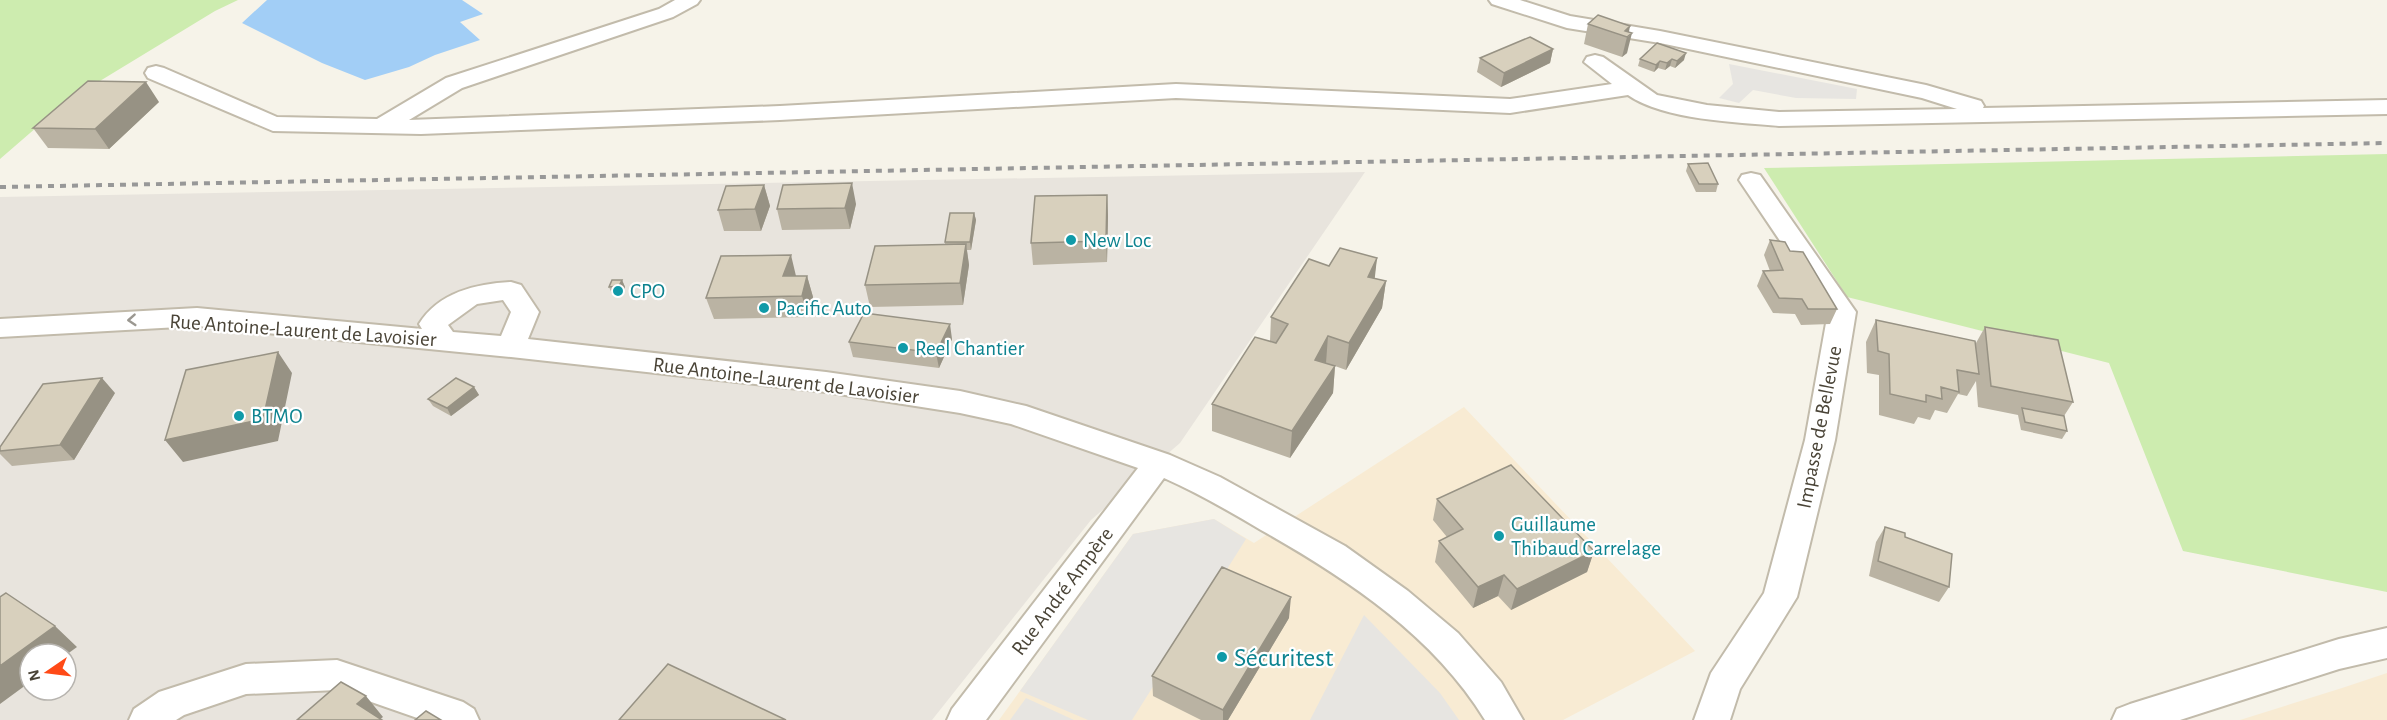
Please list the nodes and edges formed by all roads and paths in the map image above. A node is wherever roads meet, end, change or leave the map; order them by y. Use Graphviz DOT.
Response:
graph roads {
  1 [pos="690,0"];
  2 [pos="1499,0"];
  3 [pos="1595,62"];
  4 [pos="156,73"];
  5 [pos="1633,88"];
  6 [pos="2387,107"];
  7 [pos="2001,114"];
  8 [pos="381,126"];
  9 [pos="1751,180"];
  10 [pos="0,328"];
  11 [pos="445,341"];
  12 [pos="511,348"];
  13 [pos="1159,463"];
  14 [pos="2387,643"];
  15 [pos="1724,684"];
  16 [pos="1497,707"];
  17 [pos="147,720"];
  18 [pos="461,720"];
  19 [pos="964,720"];
  20 [pos="1523,720"];
  21 [pos="1712,720"];
  22 [pos="1733,720"];
  23 [pos="2130,720"];
  1 -- 8 [label="street"];
  2 -- 7 [label="street"];
  3 -- 5 [label="street"];
  4 -- 8 [label="street"];
  5 -- 7 [label="street"];
  5 -- 8 [label="street"];
  6 -- 7 [label="street"];
  9 -- 15 [label="street, Impasse de Bellevue"];
  11 -- 10 [label="street, Rue Antoine-Laurent de Lavoisier, one-way"];
  11 -- 12 [label="street, Rue Antoine-Laurent de Lavoisier"];
  11 -- 12 [label="street"];
  12 -- 13 [label="street, Rue Antoine-Laurent de Lavoisier"];
  13 -- 16 [label="street, Rue Antoine-Laurent de Lavoisier"];
  13 -- 19 [label="street, Rue André Ampère"];
  14 -- 23 [label="street"];
  15 -- 21 [label="street, Impasse de Bellevue"];
  15 -- 22 [label="street"];
  16 -- 20 [label="street, Rue Antoine-Laurent de Lavoisier"];
  17 -- 18 [label="street"];
}
